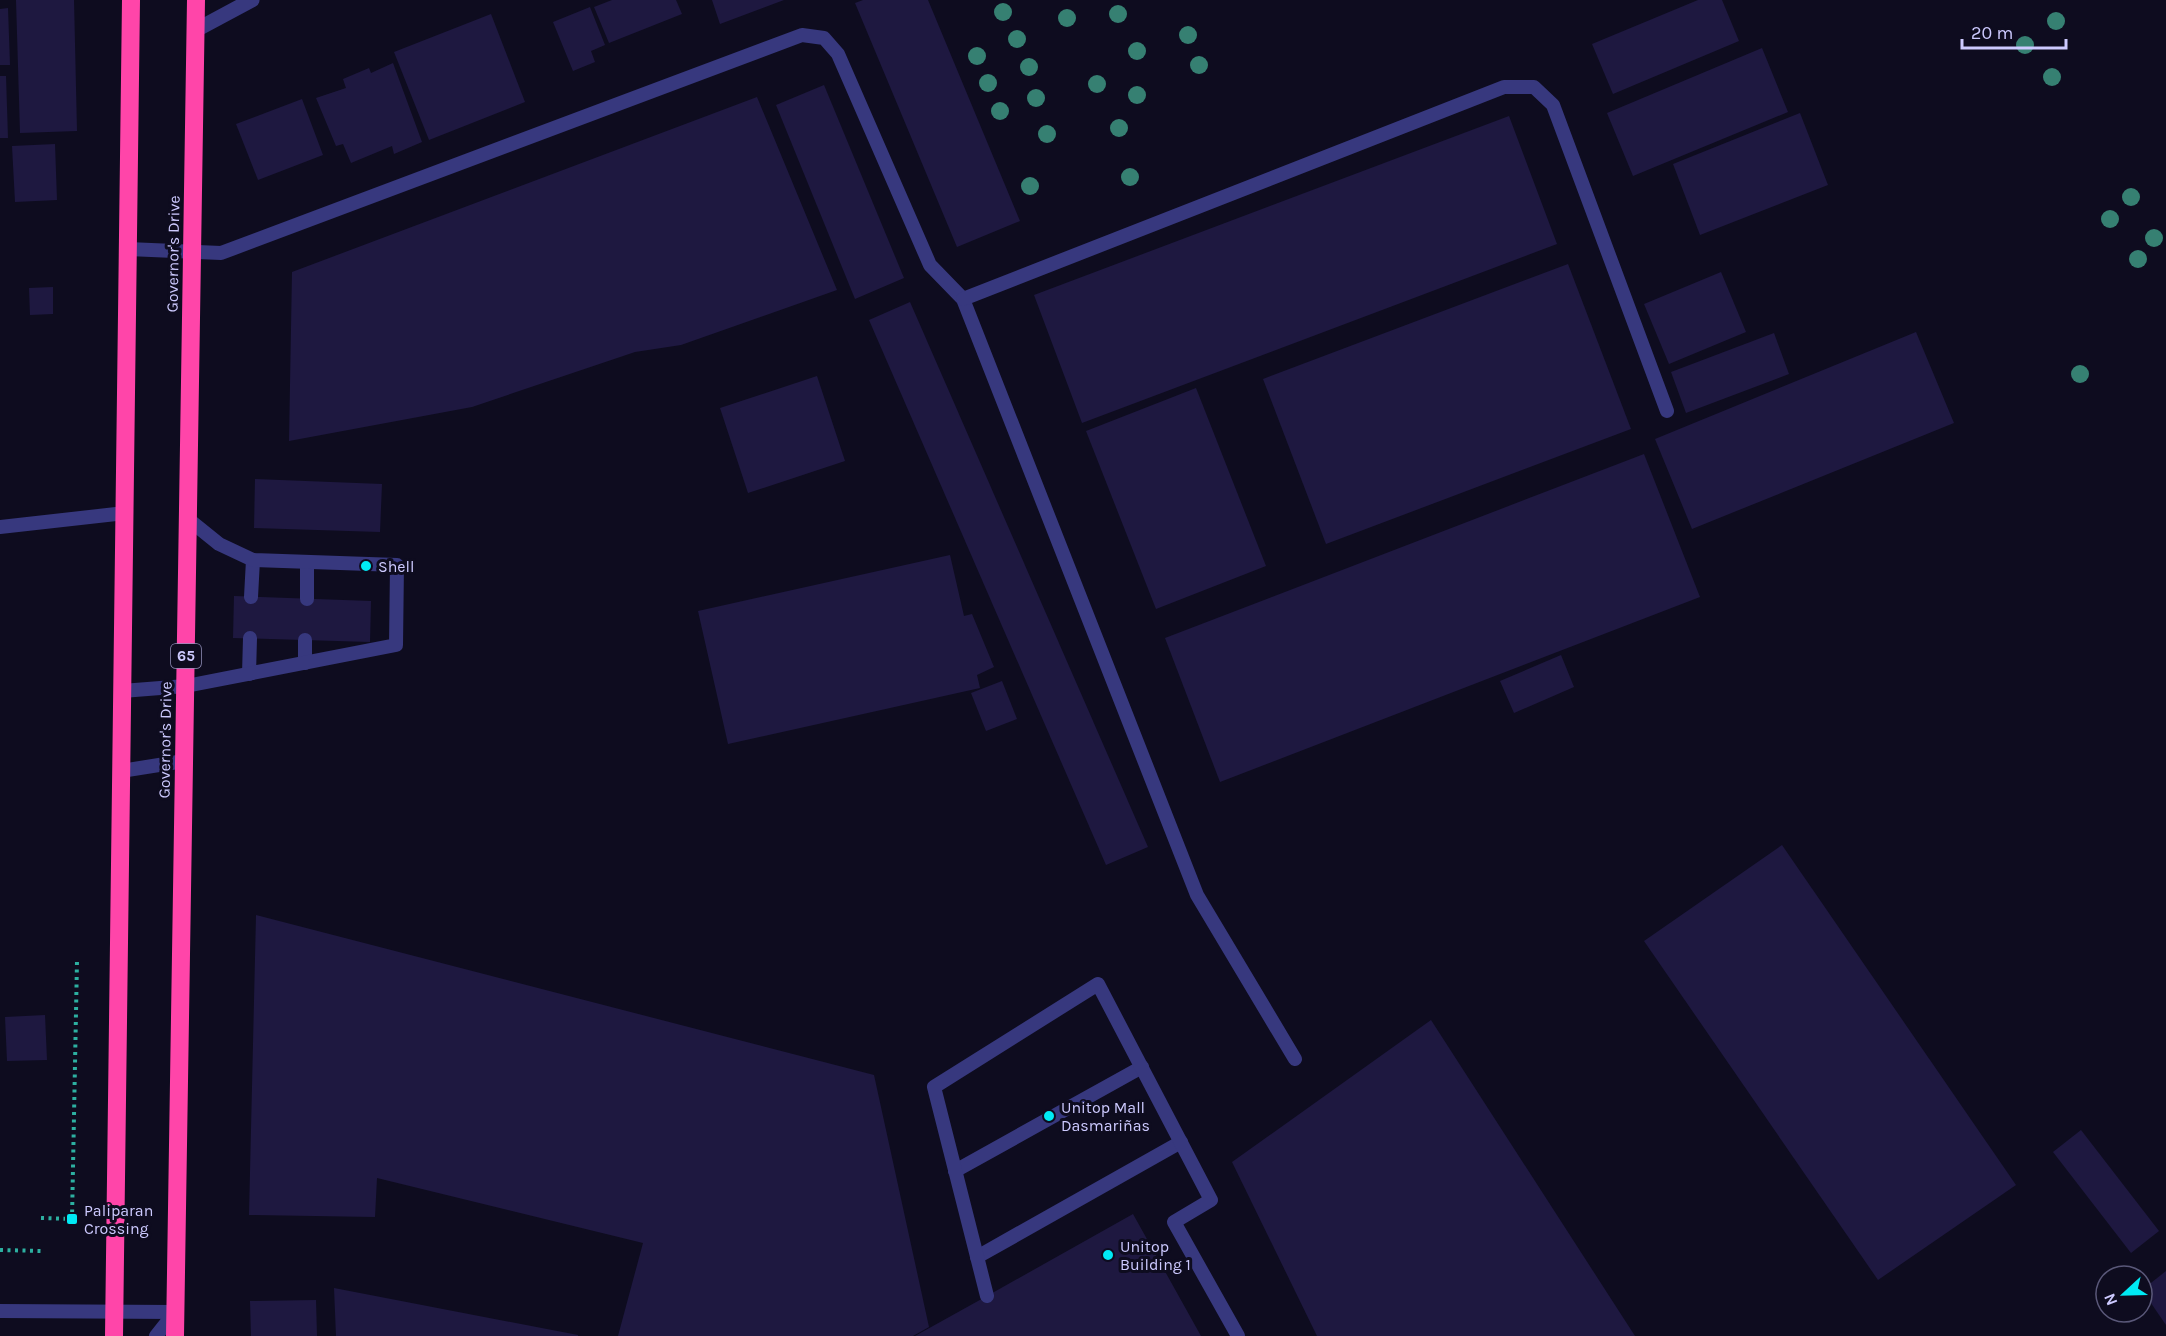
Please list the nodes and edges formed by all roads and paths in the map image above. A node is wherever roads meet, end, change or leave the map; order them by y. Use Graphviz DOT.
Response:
graph roads {
  1 [pos="131,0"];
  2 [pos="196,0"];
  3 [pos="252,0"];
  4 [pos="196,30"];
  5 [pos="128,249"];
  6 [pos="192,252"];
  7 [pos="963,299"];
  8 [pos="1667,411"];
  9 [pos="125,513"];
  10 [pos="188,519"];
  11 [pos="0,526"];
  12 [pos="253,560"];
  13 [pos="307,562"];
  14 [pos="251,597"];
  15 [pos="307,599"];
  16 [pos="250,638"];
  17 [pos="305,640"];
  18 [pos="304,663"];
  19 [pos="249,674"];
  20 [pos="186,686"];
  21 [pos="122,691"];
  22 [pos="184,761"];
  23 [pos="122,771"];
  24 [pos="77,961"];
  25 [pos="1295,1059"];
  26 [pos="1142,1067"];
  27 [pos="1181,1142"];
  28 [pos="956,1171"];
  29 [pos="41,1218"];
  30 [pos="0,1250"];
  31 [pos="41,1251"];
  32 [pos="977,1257"];
  33 [pos="987,1296"];
  34 [pos="0,1311"];
  35 [pos="114,1312"];
  36 [pos="175,1312"];
  37 [pos="114,1336"];
  38 [pos="156,1336"];
  39 [pos="175,1336"];
  40 [pos="1238,1336"];
  1 -- 5 [label="highway"];
  2 -- 4 [label="highway, Governor's Drive / 65"];
  3 -- 4 [label="street"];
  4 -- 6 [label="highway, Governor's Drive / 65"];
  5 -- 6 [label="lane"];
  5 -- 9 [label="highway"];
  6 -- 7 [label="lane"];
  6 -- 10 [label="highway, Governor's Drive / 65"];
  7 -- 8 [label="lane"];
  7 -- 25 [label="lane"];
  9 -- 11 [label="lane"];
  9 -- 21 [label="highway"];
  10 -- 12 [label="lane"];
  10 -- 20 [label="highway, Governor's Drive / 65"];
  12 -- 13 [label="lane"];
  12 -- 14 [label="lane"];
  13 -- 15 [label="lane"];
  13 -- 18 [label="lane"];
  16 -- 19 [label="lane"];
  17 -- 18 [label="lane"];
  18 -- 19 [label="lane"];
  19 -- 20 [label="lane"];
  20 -- 21 [label="lane"];
  20 -- 22 [label="highway, Governor's Drive / 65"];
  21 -- 23 [label="highway"];
  22 -- 23 [label="lane"];
  22 -- 36 [label="highway, Governor's Drive / 65"];
  23 -- 35 [label="highway"];
  24 -- 29 [label="path"];
  26 -- 27 [label="lane"];
  26 -- 28 [label="lane"];
  26 -- 28 [label="lane"];
  27 -- 32 [label="lane"];
  27 -- 40 [label="lane"];
  28 -- 32 [label="lane"];
  30 -- 31 [label="path"];
  32 -- 33 [label="lane"];
  34 -- 35 [label="lane"];
  35 -- 36 [label="lane"];
  35 -- 37 [label="highway"];
  36 -- 38 [label="lane"];
  36 -- 39 [label="highway, Governor's Drive / 65"];
}
